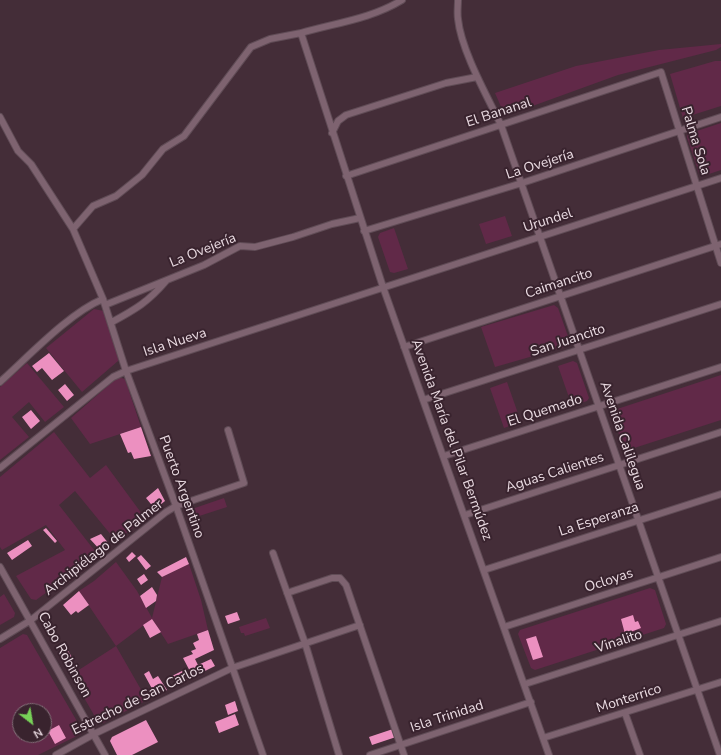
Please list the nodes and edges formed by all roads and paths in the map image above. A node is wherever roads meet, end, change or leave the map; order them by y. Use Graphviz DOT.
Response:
graph roads {
  1 [pos="402,0"];
  2 [pos="458,0"];
  3 [pos="301,33"];
  4 [pos="661,72"];
  5 [pos="477,77"];
  6 [pos="0,117"];
  7 [pos="721,117"];
  8 [pos="501,125"];
  9 [pos="679,131"];
  10 [pos="332,133"];
  11 [pos="346,176"];
  12 [pos="721,178"];
  13 [pos="522,184"];
  14 [pos="697,187"];
  15 [pos="360,218"];
  16 [pos="73,229"];
  17 [pos="364,231"];
  18 [pos="539,237"];
  19 [pos="718,245"];
  20 [pos="721,263"];
  21 [pos="167,279"];
  22 [pos="383,287"];
  23 [pos="561,296"];
  24 [pos="104,302"];
  25 [pos="721,304"];
  26 [pos="112,322"];
  27 [pos="404,347"];
  28 [pos="579,350"];
  29 [pos="721,367"];
  30 [pos="126,371"];
  31 [pos="0,382"];
  32 [pos="423,400"];
  33 [pos="599,406"];
  34 [pos="228,430"];
  35 [pos="721,432"];
  36 [pos="444,456"];
  37 [pos="620,465"];
  38 [pos="0,468"];
  39 [pos="721,494"];
  40 [pos="176,506"];
  41 [pos="465,515"];
  42 [pos="639,520"];
  43 [pos="273,553"];
  44 [pos="721,557"];
  45 [pos="0,567"];
  46 [pos="484,570"];
  47 [pos="659,578"];
  48 [pos="288,592"];
  49 [pos="31,620"];
  50 [pos="721,621"];
  51 [pos="360,625"];
  52 [pos="504,627"];
  53 [pos="679,635"];
  54 [pos="0,639"];
  55 [pos="305,643"];
  56 [pos="232,668"];
  57 [pos="721,682"];
  58 [pos="525,684"];
  59 [pos="698,690"];
  60 [pos="530,702"];
  61 [pos="624,713"];
  62 [pos="94,734"];
  63 [pos="543,738"];
  64 [pos="400,745"];
  65 [pos="56,755"];
  66 [pos="105,755"];
  67 [pos="263,755"];
  68 [pos="339,755"];
  69 [pos="370,755"];
  70 [pos="404,755"];
  71 [pos="549,755"];
  72 [pos="640,755"];
  73 [pos="720,755"];
  1 -- 3 [label="street"];
  2 -- 5 [label="street, Avenida Calilegua"];
  3 -- 10 [label="street, Avenida María del Pilar Bermúdez"];
  3 -- 16 [label="street"];
  4 -- 8 [label="street, El Bananal"];
  4 -- 9 [label="street, Palma Sola"];
  5 -- 8 [label="street, Avenida Calilegua"];
  5 -- 10 [label="street"];
  6 -- 16 [label="street, Puerto Argentino"];
  7 -- 9 [label="street, La Ovejería"];
  8 -- 11 [label="street, El Bananal"];
  8 -- 13 [label="street, Avenida Calilegua"];
  9 -- 13 [label="street, La Ovejería"];
  9 -- 14 [label="street, Palma Sola"];
  10 -- 11 [label="street, Avenida María del Pilar Bermúdez"];
  11 -- 15 [label="street, Avenida María del Pilar Bermúdez"];
  12 -- 14 [label="street, Urundel"];
  13 -- 17 [label="street, La Ovejería"];
  13 -- 18 [label="street, Avenida Calilegua"];
  14 -- 18 [label="street, Urundel"];
  14 -- 19 [label="street, Palma Sola"];
  15 -- 17 [label="street, Avenida María del Pilar Bermúdez"];
  15 -- 21 [label="street, La Ovejería"];
  16 -- 24 [label="street, Puerto Argentino"];
  17 -- 22 [label="street, Avenida María del Pilar Bermúdez"];
  18 -- 22 [label="street, Urundel"];
  18 -- 23 [label="street, Avenida Calilegua"];
  19 -- 20 [label="street, Palma Sola"];
  19 -- 23 [label="street, Caimancito"];
  21 -- 24 [label="street, La Ovejería"];
  21 -- 26 [label="street"];
  22 -- 27 [label="street, Avenida María del Pilar Bermúdez"];
  22 -- 30 [label="street, Isla Nueva"];
  23 -- 27 [label="street, Caimancito"];
  23 -- 28 [label="street, Avenida Calilegua"];
  24 -- 26 [label="street, Puerto Argentino"];
  24 -- 31 [label="street, La Ovejería"];
  25 -- 28 [label="street, San Juancito"];
  26 -- 30 [label="street, Puerto Argentino"];
  27 -- 32 [label="street, Avenida María del Pilar Bermúdez"];
  28 -- 32 [label="street, San Juancito"];
  28 -- 33 [label="street, Avenida Calilegua"];
  29 -- 33 [label="street, El Quemado"];
  30 -- 38 [label="street, Isla Nueva"];
  30 -- 40 [label="street, Puerto Argentino"];
  32 -- 36 [label="street, Avenida María del Pilar Bermúdez"];
  33 -- 36 [label="street, El Quemado"];
  33 -- 37 [label="street, Avenida Calilegua"];
  34 -- 40 [label="street, Archipiélago de Palmer"];
  35 -- 37 [label="street, Aguas Calientes"];
  36 -- 41 [label="street, Avenida María del Pilar Bermúdez"];
  37 -- 41 [label="street, Aguas Calientes"];
  37 -- 42 [label="street, Avenida Calilegua"];
  39 -- 42 [label="street, La Esperanza"];
  40 -- 49 [label="street, Archipiélago de Palmer"];
  40 -- 56 [label="street, Puerto Argentino"];
  41 -- 46 [label="street, Avenida María del Pilar Bermúdez"];
  42 -- 46 [label="street, La Esperanza"];
  42 -- 47 [label="street, Avenida Calilegua"];
  43 -- 48 [label="street"];
  44 -- 47 [label="street, Ocloyas"];
  45 -- 49 [label="street, Cabo Robinson"];
  46 -- 52 [label="street, Avenida María del Pilar Bermúdez"];
  47 -- 52 [label="street, Ocloyas"];
  47 -- 53 [label="street, Avenida Calilegua"];
  48 -- 51 [label="street"];
  48 -- 55 [label="street"];
  49 -- 54 [label="street, Archipiélago de Palmer"];
  49 -- 62 [label="street, Cabo Robinson"];
  50 -- 53 [label="street, Vinalito"];
  51 -- 55 [label="street, Estrecho de San Carlos"];
  51 -- 64 [label="street"];
  52 -- 58 [label="street, Avenida María del Pilar Bermúdez"];
  53 -- 58 [label="street, Vinalito"];
  53 -- 59 [label="street, Avenida Calilegua"];
  55 -- 56 [label="street, Estrecho de San Carlos"];
  55 -- 68 [label="street"];
  56 -- 62 [label="street, Estrecho de San Carlos"];
  56 -- 67 [label="street, Puerto Argentino"];
  57 -- 59 [label="street, Monterrico"];
  58 -- 60 [label="street, Avenida María del Pilar Bermúdez"];
  59 -- 61 [label="street, Monterrico"];
  59 -- 73 [label="street, Avenida Calilegua"];
  60 -- 63 [label="street, Avenida María del Pilar Bermúdez"];
  60 -- 64 [label="street, Isla Trinidad"];
  61 -- 63 [label="street, Monterrico"];
  61 -- 72 [label="street"];
  62 -- 65 [label="street, Estrecho de San Carlos"];
  62 -- 66 [label="street, Cabo Robinson"];
  63 -- 71 [label="street, Avenida María del Pilar Bermúdez"];
  64 -- 69 [label="street, Isla Trinidad"];
  64 -- 70 [label="street"];
}
